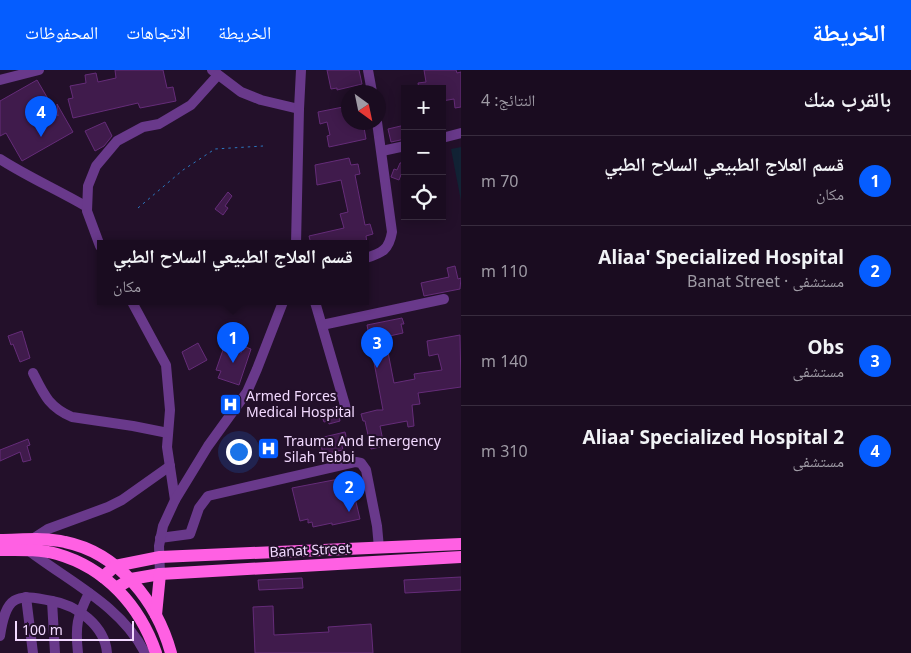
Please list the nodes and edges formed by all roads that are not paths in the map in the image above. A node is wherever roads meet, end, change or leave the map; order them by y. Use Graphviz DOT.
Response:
graph roads {
  1 [pos="39,70"];
  2 [pos="301,70"];
  3 [pos="368,70"];
  4 [pos="215,72"];
  5 [pos="0,80"];
  6 [pos="371,85"];
  7 [pos="299,108"];
  8 [pos="378,130"];
  9 [pos="461,133"];
  10 [pos="446,137"];
  11 [pos="401,147"];
  12 [pos="382,151"];
  13 [pos="0,160"];
  14 [pos="87,207"];
  15 [pos="97,240"];
  16 [pos="296,240"];
  17 [pos="369,257"];
  18 [pos="444,299"];
  19 [pos="134,305"];
  20 [pos="282,305"];
  21 [pos="316,305"];
  22 [pos="322,325"];
  23 [pos="33,373"];
  24 [pos="347,412"];
  25 [pos="168,433"];
  26 [pos="170,466"];
  27 [pos="175,500"];
  28 [pos="160,538"];
  29 [pos="0,540"];
  30 [pos="461,544"];
  31 [pos="29,545"];
  32 [pos="378,548"];
  33 [pos="0,550"];
  34 [pos="160,557"];
  35 [pos="461,557"];
  36 [pos="115,566"];
  37 [pos="160,574"];
  38 [pos="103,577"];
  39 [pos="131,579"];
  40 [pos="116,588"];
  41 [pos="89,593"];
  42 [pos="26,597"];
  43 [pos="52,601"];
  44 [pos="79,613"];
  45 [pos="156,615"];
  46 [pos="0,636"];
  47 [pos="33,653"];
  48 [pos="55,653"];
  49 [pos="78,653"];
  50 [pos="107,653"];
  51 [pos="145,653"];
  52 [pos="156,653"];
  53 [pos="171,653"];
  1 -- 5 [label="street"];
  2 -- 7 [label="street"];
  3 -- 6 [label="street"];
  4 -- 7 [label="street"];
  4 -- 14 [label="street"];
  7 -- 16 [label="street"];
  8 -- 12 [label="street"];
  9 -- 10 [label="street"];
  11 -- 12 [label="street"];
  12 -- 17 [label="street"];
  13 -- 14 [label="street"];
  14 -- 15 [label="street"];
  18 -- 22 [label="street"];
  19 -- 25 [label="street"];
  20 -- 27 [label="street"];
  21 -- 22 [label="street"];
  22 -- 24 [label="street"];
  23 -- 25 [label="street"];
  25 -- 26 [label="street"];
  26 -- 27 [label="street"];
  26 -- 31 [label="street"];
  27 -- 28 [label="street"];
  28 -- 32 [label="street"];
  28 -- 34 [label="street"];
  29 -- 31 [label="main road"];
  30 -- 32 [label="main road, Banat Street"];
  31 -- 33 [label="main road"];
  31 -- 36 [label="main road"];
  31 -- 38 [label="main road"];
  31 -- 41 [label="street"];
  32 -- 34 [label="main road, Banat Street"];
  34 -- 36 [label="main road, Banat Street"];
  34 -- 37 [label="street"];
  35 -- 37 [label="main road, Banat Street"];
  36 -- 38 [label="main road"];
  36 -- 39 [label="main road"];
  37 -- 39 [label="main road, Banat Street"];
  37 -- 45 [label="main road"];
  38 -- 40 [label="main road"];
  39 -- 40 [label="main road"];
  39 -- 45 [label="main road"];
  40 -- 52 [label="main road"];
  41 -- 44 [label="street"];
  41 -- 51 [label="street"];
  42 -- 43 [label="street"];
  42 -- 46 [label="street"];
  42 -- 47 [label="street"];
  43 -- 44 [label="street"];
  43 -- 48 [label="street"];
  44 -- 49 [label="street"];
  44 -- 50 [label="street"];
  45 -- 53 [label="main road"];
}
